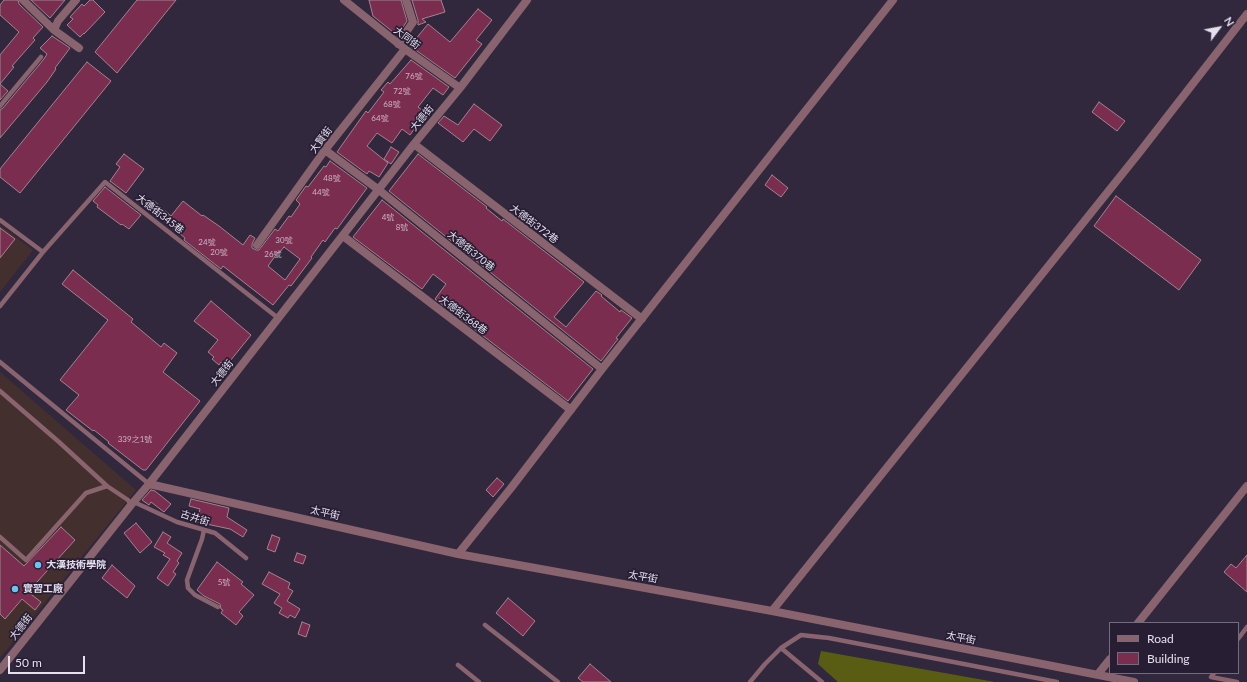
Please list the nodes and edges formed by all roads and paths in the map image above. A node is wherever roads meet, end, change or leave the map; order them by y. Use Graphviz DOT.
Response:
graph roads {
  1 [pos="23,0"];
  2 [pos="76,0"];
  3 [pos="344,0"];
  4 [pos="354,0"];
  5 [pos="406,0"];
  6 [pos="527,0"];
  7 [pos="893,0"];
  8 [pos="358,12"];
  9 [pos="1247,14"];
  10 [pos="54,30"];
  11 [pos="398,44"];
  12 [pos="79,48"];
  13 [pos="405,49"];
  14 [pos="41,57"];
  15 [pos="460,88"];
  16 [pos="0,106"];
  17 [pos="414,144"];
  18 [pos="325,150"];
  19 [pos="379,190"];
  20 [pos="0,220"];
  21 [pos="343,236"];
  22 [pos="257,245"];
  23 [pos="43,252"];
  24 [pos="0,306"];
  25 [pos="278,318"];
  26 [pos="642,319"];
  27 [pos="0,362"];
  28 [pos="602,369"];
  29 [pos="0,392"];
  30 [pos="571,410"];
  31 [pos="149,484"];
  32 [pos="107,486"];
  33 [pos="1247,486"];
  34 [pos="132,503"];
  35 [pos="204,530"];
  36 [pos="0,538"];
  37 [pos="458,554"];
  38 [pos="246,558"];
  39 [pos="218,607"];
  40 [pos="772,612"];
  41 [pos="1139,622"];
  42 [pos="485,625"];
  43 [pos="1247,627"];
  44 [pos="1239,638"];
  45 [pos="781,648"];
  46 [pos="1109,660"];
  47 [pos="458,665"];
  48 [pos="0,670"];
  49 [pos="1098,674"];
  50 [pos="1211,677"];
  51 [pos="556,681"];
  52 [pos="479,682"];
  53 [pos="750,682"];
  54 [pos="822,682"];
  55 [pos="1057,682"];
  56 [pos="1134,682"];
  57 [pos="1237,682"];
  1 -- 10 [label="street"];
  2 -- 10 [label="street"];
  3 -- 8 [label="street, 大同街"];
  4 -- 8 [label="street"];
  5 -- 11 [label="street"];
  6 -- 15 [label="street, 大德街"];
  7 -- 26 [label="street"];
  8 -- 11 [label="street, 大同街"];
  9 -- 40 [label="street"];
  10 -- 12 [label="street"];
  11 -- 13 [label="street, 大同街"];
  13 -- 15 [label="street, 大同街"];
  13 -- 18 [label="street, 大賢街"];
  14 -- 16 [label="lane"];
  15 -- 17 [label="street, 大德街"];
  17 -- 19 [label="street, 大德街"];
  17 -- 26 [label="street, 大德街372巷"];
  18 -- 19 [label="street, 大德街370巷"];
  18 -- 22 [label="street, 大賢街"];
  19 -- 21 [label="street, 大德街"];
  19 -- 28 [label="street, 大德街370巷"];
  20 -- 23 [label="lane"];
  21 -- 25 [label="street, 大德街"];
  21 -- 30 [label="street, 大德街368巷"];
  23 -- 24 [label="lane"];
  23 -- 25 [label="lane, 大德街345巷"];
  25 -- 31 [label="street, 大德街"];
  26 -- 28 [label="street"];
  27 -- 31 [label="lane"];
  28 -- 30 [label="street"];
  29 -- 32 [label="lane, 古井街"];
  30 -- 37 [label="street"];
  31 -- 34 [label="street, 大德街"];
  31 -- 37 [label="street, 太平街"];
  32 -- 34 [label="lane, 古井街"];
  32 -- 36 [label="lane"];
  33 -- 41 [label="street"];
  34 -- 35 [label="lane, 古井街"];
  34 -- 48 [label="street, 大德街"];
  35 -- 38 [label="lane, 古井街"];
  35 -- 39 [label="lane"];
  37 -- 40 [label="street, 太平街"];
  40 -- 49 [label="street, 太平街"];
  42 -- 51 [label="lane"];
  43 -- 44 [label="lane"];
  45 -- 53 [label="lane"];
  45 -- 54 [label="lane"];
  45 -- 55 [label="lane"];
  46 -- 49 [label="street"];
  47 -- 52 [label="lane"];
  49 -- 56 [label="street, 太平街"];
  50 -- 57 [label="lane"];
}
